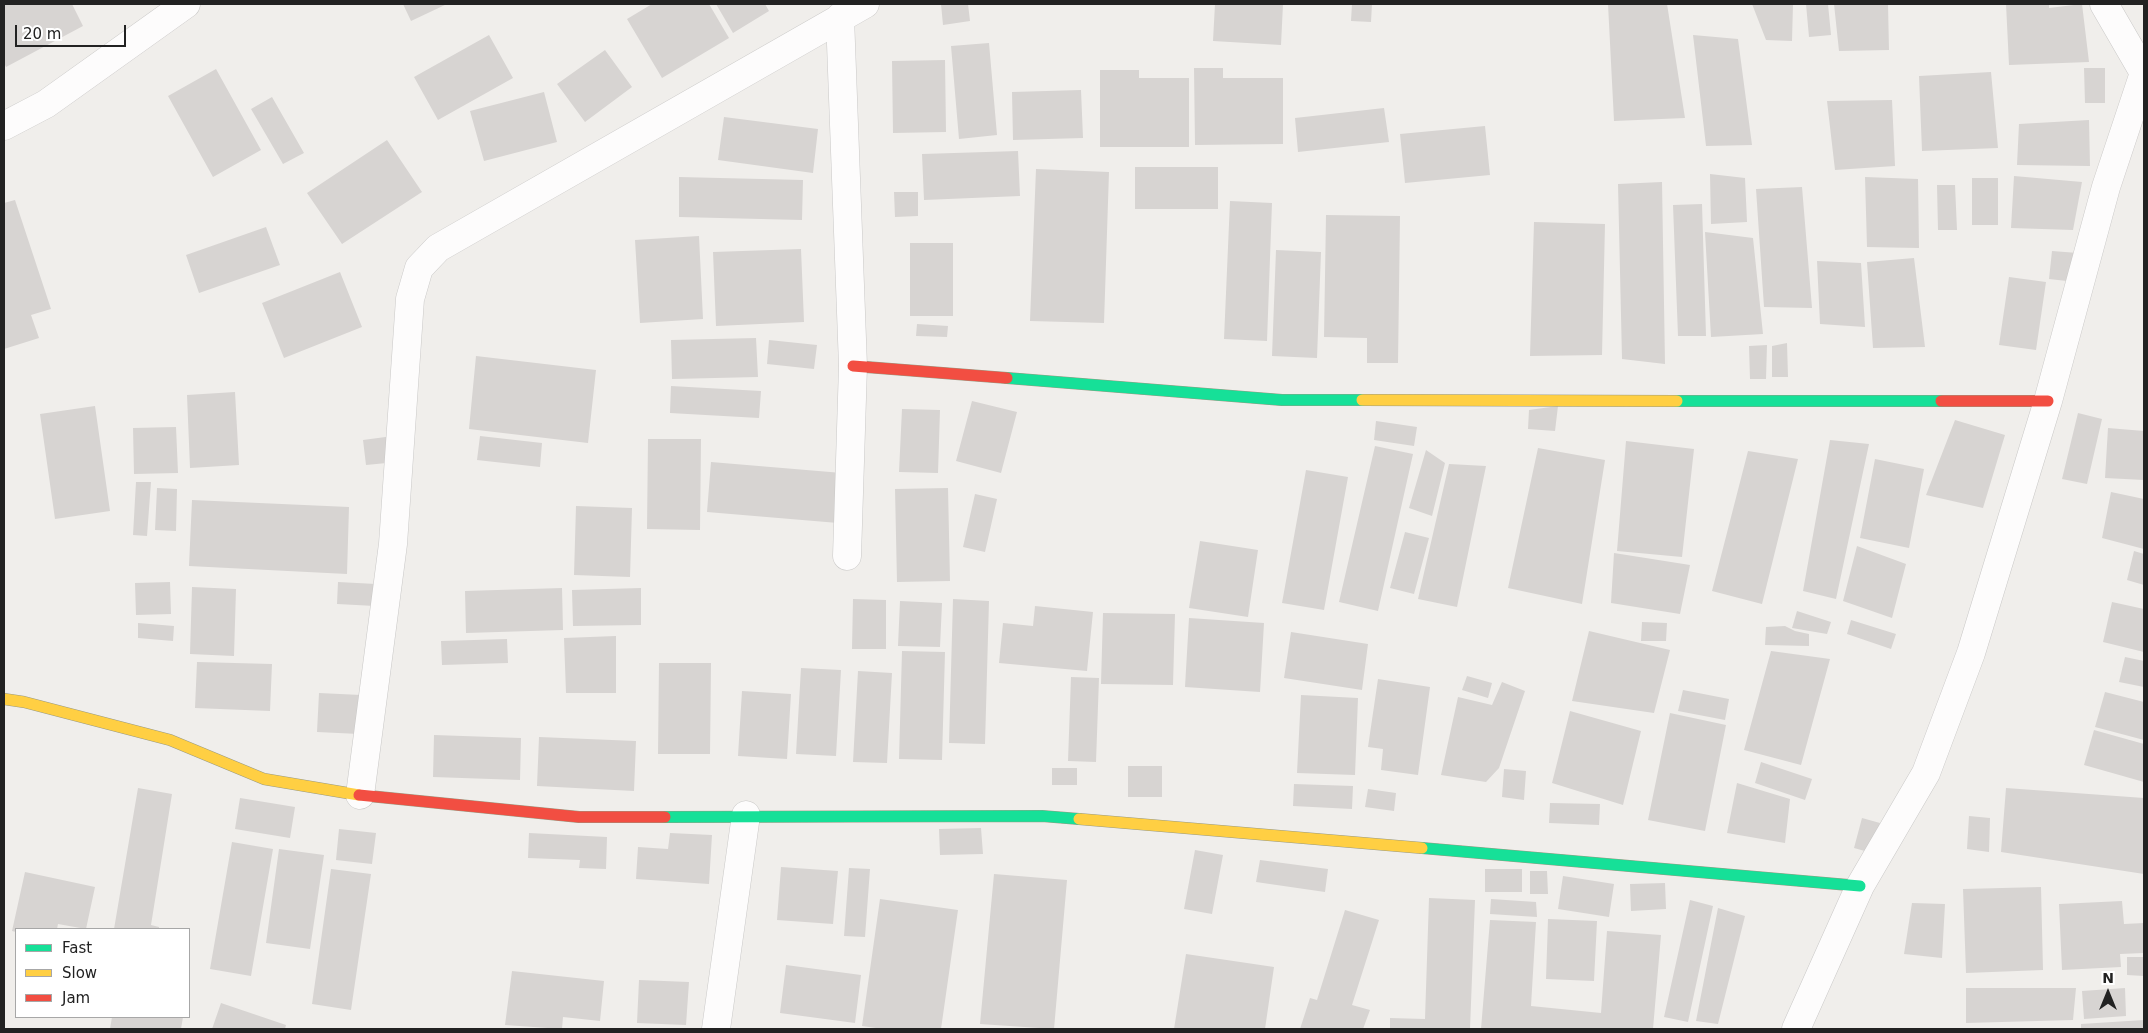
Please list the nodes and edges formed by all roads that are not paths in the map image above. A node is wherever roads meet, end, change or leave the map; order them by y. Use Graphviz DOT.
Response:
graph roads {
  1 [pos="186,4"];
  2 [pos="864,4"];
  3 [pos="2104,4"];
  4 [pos="840,17"];
  5 [pos="2144,73"];
  6 [pos="4,126"];
  7 [pos="853,366"];
  8 [pos="2048,401"];
  9 [pos="847,556"];
  10 [pos="4,700"];
  11 [pos="360,795"];
  12 [pos="746,815"];
  13 [pos="1860,886"];
  14 [pos="716,1029"];
  15 [pos="1796,1029"];
  1 -- 6 [label="street"];
  2 -- 4 [label="street"];
  3 -- 5 [label="street"];
  4 -- 7 [label="street"];
  4 -- 11 [label="street"];
  5 -- 8 [label="street"];
  7 -- 8 [label="street"];
  7 -- 9 [label="street"];
  8 -- 13 [label="street"];
  10 -- 11 [label="street"];
  11 -- 12 [label="street"];
  12 -- 13 [label="street"];
  12 -- 14 [label="street"];
  13 -- 15 [label="street"];
}
